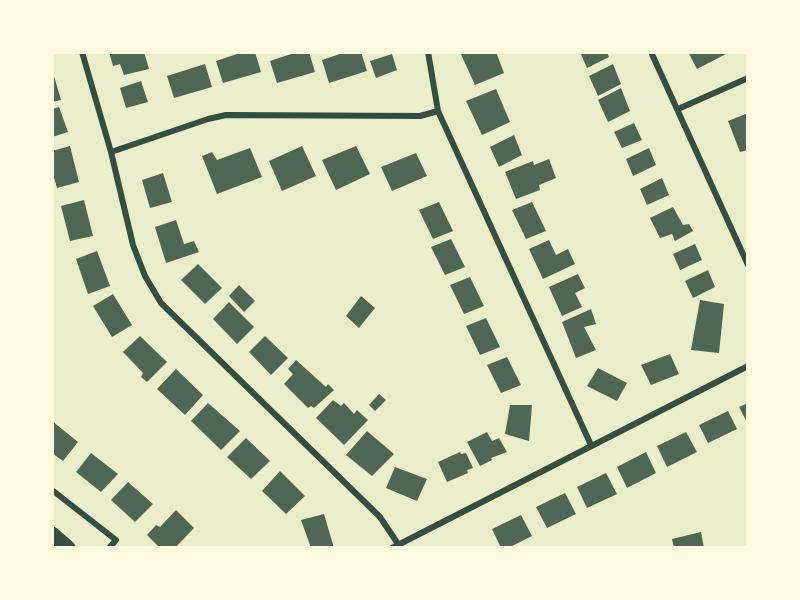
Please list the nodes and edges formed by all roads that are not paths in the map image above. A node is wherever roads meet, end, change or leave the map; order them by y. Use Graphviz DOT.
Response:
graph roads {
  1 [pos="82,52"];
  2 [pos="428,52"];
  3 [pos="651,52"];
  4 [pos="747,78"];
  5 [pos="678,109"];
  6 [pos="438,111"];
  7 [pos="111,152"];
  8 [pos="747,265"];
  9 [pos="747,366"];
  10 [pos="591,445"];
  11 [pos="52,490"];
  12 [pos="52,534"];
  13 [pos="395,546"];
  14 [pos="68,548"];
  15 [pos="110,548"];
  1 -- 7 [label="street"];
  2 -- 6 [label="street"];
  3 -- 5 [label="street"];
  4 -- 5 [label="street"];
  5 -- 8 [label="street"];
  6 -- 7 [label="street"];
  6 -- 10 [label="street"];
  7 -- 13 [label="street"];
  9 -- 10 [label="street"];
  10 -- 13 [label="street"];
  11 -- 15 [label="street"];
  12 -- 14 [label="main road"];
}
